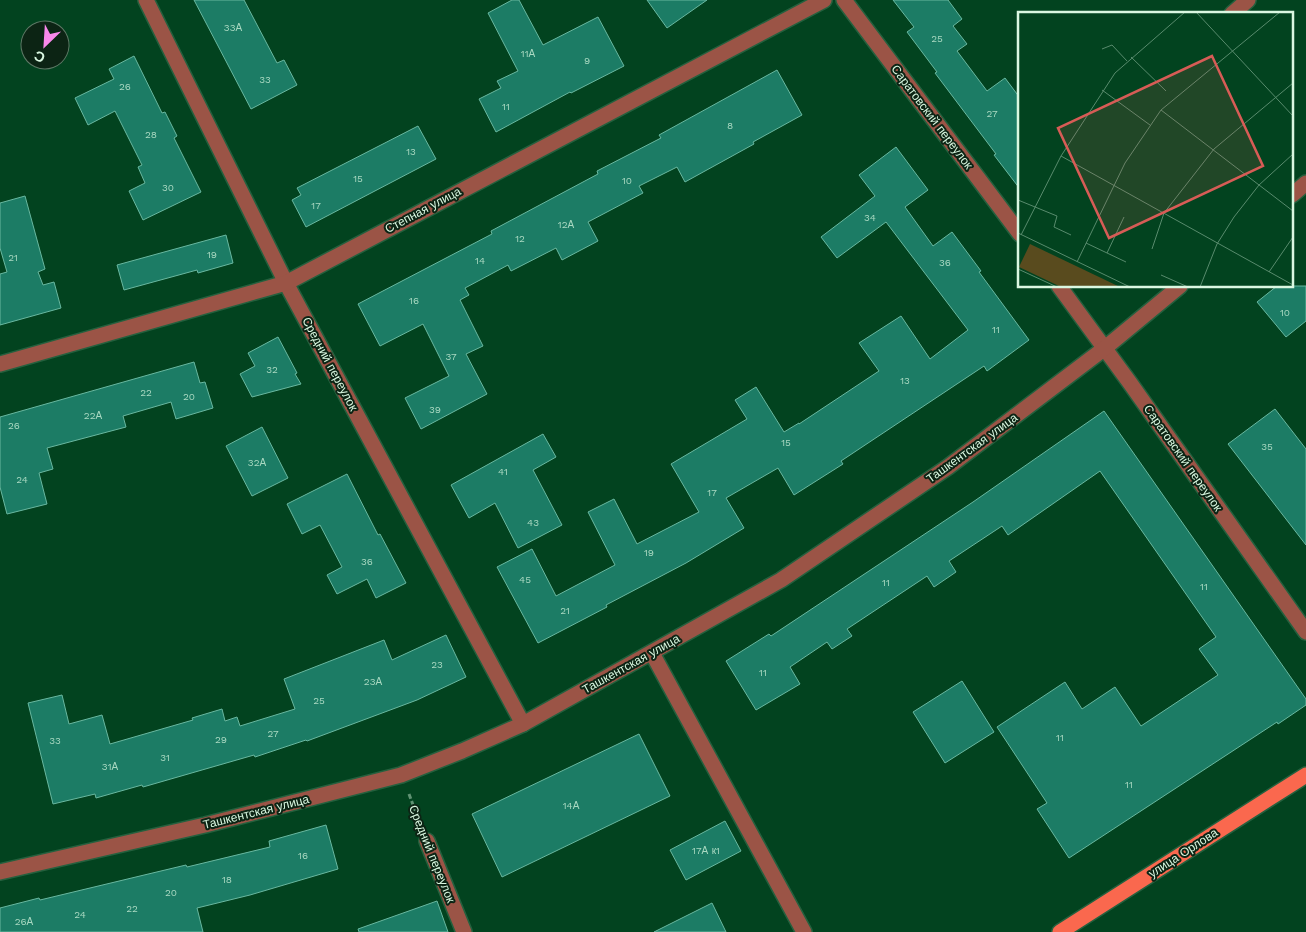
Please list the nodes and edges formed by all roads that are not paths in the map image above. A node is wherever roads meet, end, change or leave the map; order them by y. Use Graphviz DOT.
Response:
graph roads {
  1 [pos="146,0"];
  2 [pos="824,0"];
  3 [pos="844,0"];
  4 [pos="1248,0"];
  5 [pos="1234,12"];
  6 [pos="1306,184"];
  7 [pos="1294,193"];
  8 [pos="1018,231"];
  9 [pos="286,282"];
  10 [pos="1060,288"];
  11 [pos="1178,288"];
  12 [pos="1105,348"];
  13 [pos="0,364"];
  14 [pos="1306,632"];
  15 [pos="652,653"];
  16 [pos="523,724"];
  17 [pos="1306,775"];
  18 [pos="427,841"];
  19 [pos="0,872"];
  20 [pos="464,932"];
  21 [pos="804,932"];
  22 [pos="1060,932"];
  1 -- 9 [label="street, Средний переулок"];
  2 -- 9 [label="street, Степная улица"];
  3 -- 8 [label="street, Саратовский переулок"];
  4 -- 5 [label="street"];
  6 -- 7 [label="street"];
  9 -- 13 [label="street, Степная улица"];
  9 -- 16 [label="street, Средний переулок"];
  10 -- 12 [label="street, Саратовский переулок"];
  11 -- 12 [label="street, Ташкентская улица"];
  12 -- 14 [label="street, Саратовский переулок"];
  12 -- 15 [label="street, Ташкентская улица"];
  15 -- 16 [label="street, Ташкентская улица"];
  15 -- 21 [label="street"];
  16 -- 19 [label="street, Ташкентская улица"];
  17 -- 22 [label="main road, улица Орлова"];
  18 -- 20 [label="street, Средний переулок"];
}
